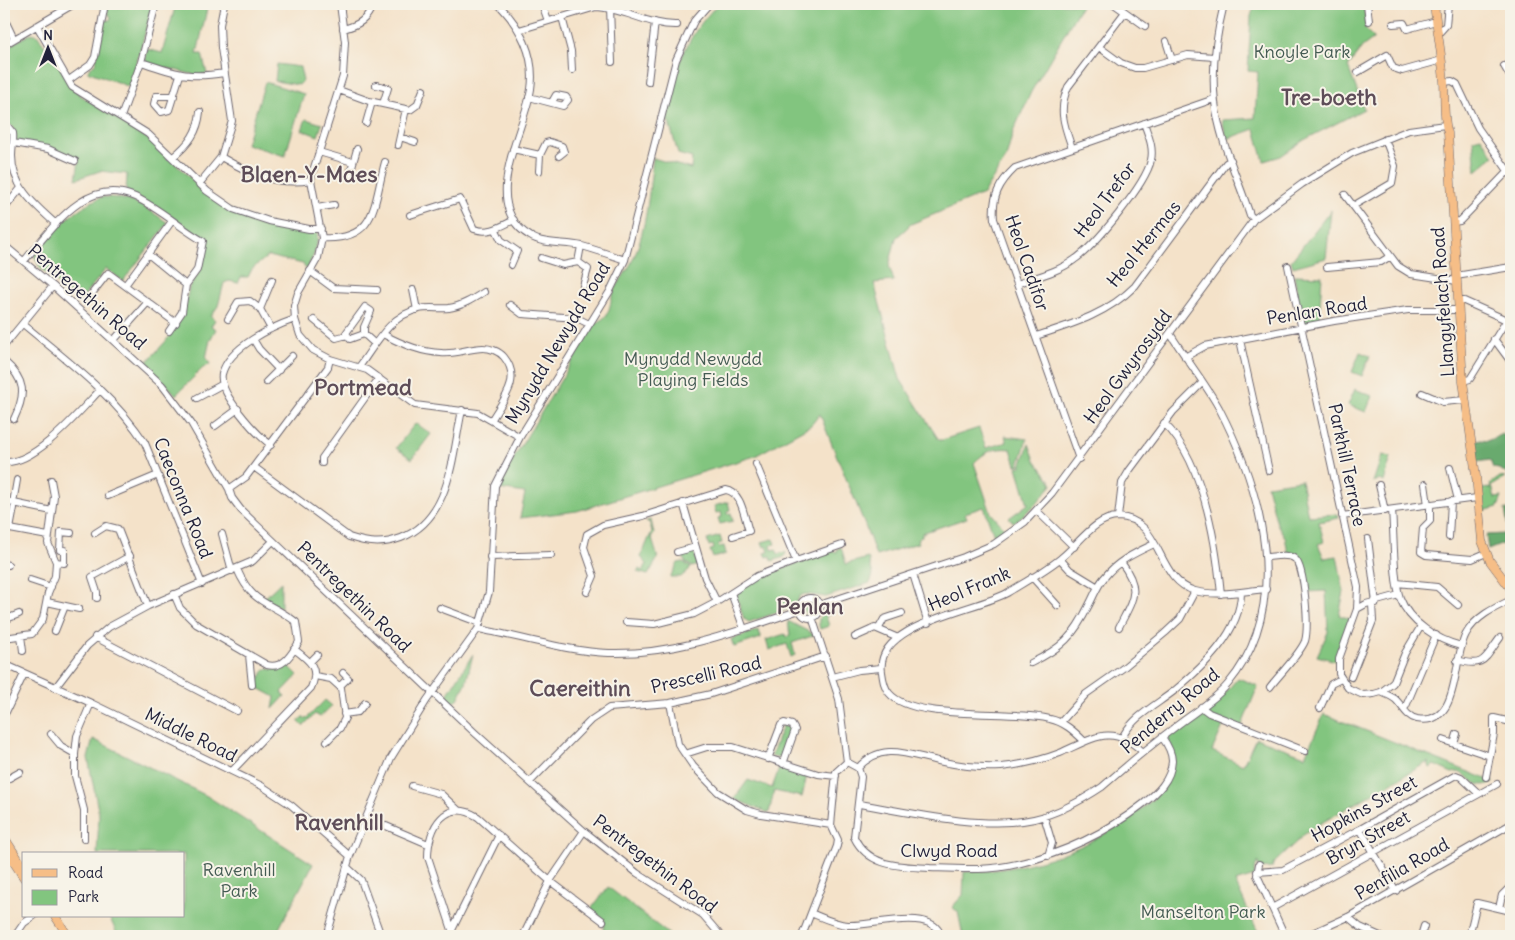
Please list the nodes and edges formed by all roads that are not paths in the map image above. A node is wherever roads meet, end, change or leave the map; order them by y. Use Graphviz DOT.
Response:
graph roads {
  1 [pos="74,4"];
  2 [pos="156,4"];
  3 [pos="224,4"];
  4 [pos="340,4"];
  5 [pos="373,4"];
  6 [pos="498,4"];
  7 [pos="542,4"];
  8 [pos="709,4"];
  9 [pos="1114,4"];
  10 [pos="1224,4"];
  11 [pos="1367,4"];
  12 [pos="1434,4"];
  13 [pos="1448,4"];
  14 [pos="703,6"];
  15 [pos="610,8"];
  16 [pos="104,9"];
  17 [pos="1126,12"];
  18 [pos="562,17"];
  19 [pos="4,18"];
  20 [pos="548,21"];
  21 [pos="1368,21"];
  22 [pos="655,22"];
  23 [pos="1436,22"];
  24 [pos="1393,24"];
  25 [pos="677,25"];
  26 [pos="37,26"];
  27 [pos="1145,26"];
  28 [pos="343,29"];
  29 [pos="519,30"];
  30 [pos="1438,34"];
  31 [pos="14,39"];
  32 [pos="1166,41"];
  33 [pos="4,45"];
  34 [pos="1099,47"];
  35 [pos="1214,57"];
  36 [pos="1172,60"];
  37 [pos="1442,60"];
  38 [pos="141,62"];
  39 [pos="612,62"];
  40 [pos="1504,66"];
  41 [pos="572,70"];
  42 [pos="1358,72"];
  43 [pos="224,73"];
  44 [pos="180,75"];
  45 [pos="1511,78"];
  46 [pos="69,80"];
  47 [pos="648,82"];
  48 [pos="1444,82"];
  49 [pos="376,85"];
  50 [pos="338,90"];
  51 [pos="423,90"];
  52 [pos="174,96"];
  53 [pos="529,97"];
  54 [pos="1214,99"];
  55 [pos="372,102"];
  56 [pos="552,102"];
  57 [pos="383,104"];
  58 [pos="406,109"];
  59 [pos="200,112"];
  60 [pos="121,117"];
  61 [pos="4,122"];
  62 [pos="366,123"];
  63 [pos="1144,123"];
  64 [pos="1445,125"];
  65 [pos="400,137"];
  66 [pos="1385,139"];
  67 [pos="415,142"];
  68 [pos="14,143"];
  69 [pos="398,146"];
  70 [pos="513,148"];
  71 [pos="1072,148"];
  72 [pos="357,149"];
  73 [pos="318,152"];
  74 [pos="540,155"];
  75 [pos="4,156"];
  76 [pos="12,156"];
  77 [pos="560,156"];
  78 [pos="173,157"];
  79 [pos="221,157"];
  80 [pos="1231,160"];
  81 [pos="75,162"];
  82 [pos="353,162"];
  83 [pos="385,162"];
  84 [pos="539,171"];
  85 [pos="1510,171"];
  86 [pos="349,177"];
  87 [pos="311,180"];
  88 [pos="199,184"];
  89 [pos="21,188"];
  90 [pos="1345,195"];
  91 [pos="334,204"];
  92 [pos="1353,206"];
  93 [pos="317,208"];
  94 [pos="4,209"];
  95 [pos="410,215"];
  96 [pos="1254,219"];
  97 [pos="514,220"];
  98 [pos="172,221"];
  99 [pos="1453,222"];
  100 [pos="56,224"];
  101 [pos="321,229"];
  102 [pos="496,230"];
  103 [pos="322,238"];
  104 [pos="4,245"];
  105 [pos="581,246"];
  106 [pos="148,254"];
  107 [pos="1389,257"];
  108 [pos="541,258"];
  109 [pos="625,260"];
  110 [pos="24,261"];
  111 [pos="578,262"];
  112 [pos="512,265"];
  113 [pos="1288,266"];
  114 [pos="1327,267"];
  115 [pos="1511,267"];
  116 [pos="310,271"];
  117 [pos="1456,278"];
  118 [pos="272,280"];
  119 [pos="126,284"];
  120 [pos="186,284"];
  121 [pos="1017,284"];
  122 [pos="53,286"];
  123 [pos="583,286"];
  124 [pos="377,290"];
  125 [pos="413,290"];
  126 [pos="484,292"];
  127 [pos="90,296"];
  128 [pos="1458,301"];
  129 [pos="148,302"];
  130 [pos="510,305"];
  131 [pos="260,309"];
  132 [pos="417,310"];
  133 [pos="1458,310"];
  134 [pos="228,319"];
  135 [pos="295,319"];
  136 [pos="314,320"];
  137 [pos="1509,321"];
  138 [pos="176,323"];
  139 [pos="23,324"];
  140 [pos="589,324"];
  141 [pos="1302,327"];
  142 [pos="270,329"];
  143 [pos="170,331"];
  144 [pos="364,334"];
  145 [pos="383,334"];
  146 [pos="1171,335"];
  147 [pos="347,336"];
  148 [pos="1036,336"];
  149 [pos="253,339"];
  150 [pos="1494,339"];
  151 [pos="114,340"];
  152 [pos="1240,340"];
  153 [pos="5,344"];
  154 [pos="376,344"];
  155 [pos="292,356"];
  156 [pos="1185,357"];
  157 [pos="330,359"];
  158 [pos="4,361"];
  159 [pos="1511,362"];
  160 [pos="360,367"];
  161 [pos="279,370"];
  162 [pos="379,378"];
  163 [pos="1463,381"];
  164 [pos="266,382"];
  165 [pos="1202,383"];
  166 [pos="223,384"];
  167 [pos="100,390"];
  168 [pos="1422,393"];
  169 [pos="197,398"];
  170 [pos="1465,400"];
  171 [pos="238,409"];
  172 [pos="462,410"];
  173 [pos="14,419"];
  174 [pos="492,419"];
  175 [pos="1164,424"];
  176 [pos="215,426"];
  177 [pos="520,437"];
  178 [pos="271,446"];
  179 [pos="1079,459"];
  180 [pos="320,460"];
  181 [pos="4,462"];
  182 [pos="756,464"];
  183 [pos="254,467"];
  184 [pos="1269,471"];
  185 [pos="1448,471"];
  186 [pos="158,475"];
  187 [pos="17,480"];
  188 [pos="51,480"];
  189 [pos="1425,484"];
  190 [pos="1379,485"];
  191 [pos="229,489"];
  192 [pos="108,496"];
  193 [pos="1477,498"];
  194 [pos="1454,501"];
  195 [pos="4,502"];
  196 [pos="684,503"];
  197 [pos="1429,505"];
  198 [pos="13,506"];
  199 [pos="1036,510"];
  200 [pos="1392,510"];
  201 [pos="52,511"];
  202 [pos="1385,511"];
  203 [pos="1342,516"];
  204 [pos="1118,517"];
  205 [pos="95,532"];
  206 [pos="71,533"];
  207 [pos="1447,533"];
  208 [pos="222,534"];
  209 [pos="48,536"];
  210 [pos="733,536"];
  211 [pos="1368,539"];
  212 [pos="273,541"];
  213 [pos="1154,544"];
  214 [pos="842,545"];
  215 [pos="696,547"];
  216 [pos="1074,547"];
  217 [pos="677,552"];
  218 [pos="1486,553"];
  219 [pos="551,555"];
  220 [pos="130,556"];
  221 [pos="490,557"];
  222 [pos="1265,557"];
  223 [pos="1060,558"];
  224 [pos="796,561"];
  225 [pos="56,562"];
  226 [pos="1121,562"];
  227 [pos="234,570"];
  228 [pos="913,574"];
  229 [pos="1032,577"];
  230 [pos="30,580"];
  231 [pos="1397,583"];
  232 [pos="202,584"];
  233 [pos="51,587"];
  234 [pos="1098,587"];
  235 [pos="1266,589"];
  236 [pos="1511,589"];
  237 [pos="1195,591"];
  238 [pos="587,592"];
  239 [pos="1241,592"];
  240 [pos="731,593"];
  241 [pos="174,594"];
  242 [pos="1221,594"];
  243 [pos="1399,595"];
  244 [pos="1359,597"];
  245 [pos="97,598"];
  246 [pos="1511,600"];
  247 [pos="47,602"];
  248 [pos="717,602"];
  249 [pos="1371,603"];
  250 [pos="819,605"];
  251 [pos="1458,605"];
  252 [pos="66,606"];
  253 [pos="148,606"];
  254 [pos="1058,606"];
  255 [pos="440,608"];
  256 [pos="79,609"];
  257 [pos="1357,609"];
  258 [pos="800,610"];
  259 [pos="897,613"];
  260 [pos="19,614"];
  261 [pos="812,618"];
  262 [pos="4,620"];
  263 [pos="626,622"];
  264 [pos="928,623"];
  265 [pos="479,626"];
  266 [pos="1421,626"];
  267 [pos="4,627"];
  268 [pos="1119,627"];
  269 [pos="878,628"];
  270 [pos="744,629"];
  271 [pos="55,631"];
  272 [pos="1436,635"];
  273 [pos="21,636"];
  274 [pos="5,637"];
  275 [pos="96,637"];
  276 [pos="855,637"];
  277 [pos="898,638"];
  278 [pos="1500,638"];
  279 [pos="1461,646"];
  280 [pos="294,649"];
  281 [pos="24,651"];
  282 [pos="249,655"];
  283 [pos="317,655"];
  284 [pos="826,656"];
  285 [pos="1457,660"];
  286 [pos="310,662"];
  287 [pos="1031,663"];
  288 [pos="4,664"];
  289 [pos="881,668"];
  290 [pos="343,673"];
  291 [pos="24,674"];
  292 [pos="315,676"];
  293 [pos="832,677"];
  294 [pos="1351,677"];
  295 [pos="1341,679"];
  296 [pos="254,682"];
  297 [pos="1393,682"];
  298 [pos="340,686"];
  299 [pos="1270,687"];
  300 [pos="55,688"];
  301 [pos="1381,692"];
  302 [pos="433,693"];
  303 [pos="1393,698"];
  304 [pos="1406,701"];
  305 [pos="91,703"];
  306 [pos="365,703"];
  307 [pos="670,703"];
  308 [pos="1202,707"];
  309 [pos="1320,708"];
  310 [pos="237,711"];
  311 [pos="6,712"];
  312 [pos="344,714"];
  313 [pos="1060,722"];
  314 [pos="1511,722"];
  315 [pos="51,734"];
  316 [pos="1456,734"];
  317 [pos="1123,736"];
  318 [pos="1162,737"];
  319 [pos="1443,740"];
  320 [pos="327,741"];
  321 [pos="1084,741"];
  322 [pos="1454,744"];
  323 [pos="1305,751"];
  324 [pos="1143,752"];
  325 [pos="75,754"];
  326 [pos="685,754"];
  327 [pos="1490,756"];
  328 [pos="768,759"];
  329 [pos="847,762"];
  330 [pos="783,764"];
  331 [pos="858,768"];
  332 [pos="232,771"];
  333 [pos="20,772"];
  334 [pos="836,776"];
  335 [pos="1486,777"];
  336 [pos="4,781"];
  337 [pos="530,782"];
  338 [pos="1496,784"];
  339 [pos="412,786"];
  340 [pos="1478,793"];
  341 [pos="860,804"];
  342 [pos="458,810"];
  343 [pos="1044,816"];
  344 [pos="1511,824"];
  345 [pos="831,825"];
  346 [pos="386,826"];
  347 [pos="1360,829"];
  348 [pos="584,831"];
  349 [pos="499,835"];
  350 [pos="4,837"];
  351 [pos="84,839"];
  352 [pos="1052,843"];
  353 [pos="428,844"];
  354 [pos="4,847"];
  355 [pos="1064,851"];
  356 [pos="1374,852"];
  357 [pos="350,856"];
  358 [pos="1048,856"];
  359 [pos="1259,864"];
  360 [pos="22,865"];
  361 [pos="347,868"];
  362 [pos="1257,872"];
  363 [pos="22,875"];
  364 [pos="550,880"];
  365 [pos="1511,886"];
  366 [pos="1396,891"];
  367 [pos="1272,908"];
  368 [pos="1499,908"];
  369 [pos="1511,911"];
  370 [pos="811,913"];
  371 [pos="1348,917"];
  372 [pos="31,918"];
  373 [pos="50,918"];
  374 [pos="56,918"];
  375 [pos="603,922"];
  376 [pos="1424,926"];
  377 [pos="453,933"];
  378 [pos="15,936"];
  379 [pos="62,936"];
  380 [pos="68,936"];
  381 [pos="327,936"];
  382 [pos="381,936"];
  383 [pos="523,936"];
  384 [pos="721,936"];
  385 [pos="802,936"];
  386 [pos="941,936"];
  387 [pos="1285,936"];
  388 [pos="1306,936"];
  389 [pos="1380,936"];
  390 [pos="1421,936"];
  391 [pos="1469,936"];
  1 -- 26 [label="street"];
  2 -- 38 [label="street"];
  3 -- 43 [label="street"];
  4 -- 28 [label="street"];
  5 -- 28 [label="street"];
  6 -- 29 [label="street"];
  7 -- 20 [label="street"];
  8 -- 14 [label="street, Mynydd Newydd Road"];
  9 -- 17 [label="street"];
  10 -- 35 [label="street"];
  11 -- 21 [label="street"];
  12 -- 23 [label="main road, Llangyfelach Road"];
  13 -- 30 [label="street"];
  14 -- 109 [label="street, Mynydd Newydd Road"];
  15 -- 18 [label="street"];
  15 -- 22 [label="street"];
  15 -- 39 [label="street"];
  16 -- 46 [label="street"];
  17 -- 27 [label="street"];
  17 -- 34 [label="street"];
  18 -- 20 [label="street"];
  18 -- 41 [label="street"];
  19 -- 31 [label="street"];
  20 -- 29 [label="street"];
  22 -- 25 [label="street"];
  22 -- 47 [label="street"];
  23 -- 24 [label="street"];
  23 -- 30 [label="main road, Llangyfelach Road"];
  26 -- 31 [label="street"];
  26 -- 46 [label="street"];
  28 -- 50 [label="street"];
  29 -- 53 [label="street"];
  30 -- 37 [label="main road, Llangyfelach Road"];
  31 -- 33 [label="street"];
  32 -- 36 [label="street"];
  34 -- 36 [label="street"];
  34 -- 71 [label="street"];
  35 -- 36 [label="street"];
  35 -- 54 [label="street"];
  37 -- 42 [label="street"];
  37 -- 48 [label="main road, Llangyfelach Road"];
  38 -- 44 [label="street"];
  38 -- 60 [label="street"];
  40 -- 45 [label="street"];
  43 -- 44 [label="street"];
  43 -- 79 [label="street"];
  44 -- 52 [label="street"];
  46 -- 60 [label="street"];
  48 -- 64 [label="main road, Llangyfelach Road"];
  48 -- 85 [label="street"];
  49 -- 57 [label="street"];
  50 -- 55 [label="street"];
  50 -- 73 [label="street"];
  51 -- 58 [label="street"];
  53 -- 56 [label="street"];
  53 -- 70 [label="street"];
  54 -- 63 [label="street, Heol Cadifor"];
  54 -- 80 [label="street"];
  55 -- 57 [label="street"];
  55 -- 62 [label="street"];
  57 -- 58 [label="street"];
  58 -- 65 [label="street"];
  59 -- 78 [label="street"];
  60 -- 78 [label="street"];
  61 -- 68 [label="street"];
  63 -- 71 [label="street, Heol Cadifor"];
  63 -- 121 [label="street, Heol Trefor"];
  64 -- 66 [label="street, Heol Gwyrosydd"];
  64 -- 99 [label="main road, Llangyfelach Road"];
  65 -- 67 [label="street"];
  65 -- 69 [label="street"];
  66 -- 92 [label="street"];
  66 -- 96 [label="street, Heol Gwyrosydd"];
  68 -- 76 [label="street"];
  68 -- 81 [label="street"];
  70 -- 74 [label="street"];
  70 -- 97 [label="street"];
  71 -- 121 [label="street, Heol Cadifor"];
  72 -- 82 [label="street"];
  73 -- 82 [label="street"];
  73 -- 87 [label="street"];
  74 -- 77 [label="street"];
  74 -- 84 [label="street"];
  75 -- 76 [label="street"];
  76 -- 89 [label="street"];
  78 -- 88 [label="street"];
  79 -- 87 [label="street"];
  79 -- 88 [label="street"];
  80 -- 96 [label="street"];
  80 -- 148 [label="street, Heol Hermas"];
  82 -- 86 [label="street"];
  83 -- 103 [label="street"];
  85 -- 99 [label="street"];
  87 -- 93 [label="street"];
  88 -- 101 [label="street"];
  89 -- 94 [label="street"];
  89 -- 100 [label="street"];
  90 -- 92 [label="street"];
  91 -- 93 [label="street"];
  92 -- 107 [label="street"];
  93 -- 101 [label="street"];
  95 -- 102 [label="street"];
  96 -- 146 [label="street, Heol Gwyrosydd"];
  97 -- 102 [label="street"];
  97 -- 105 [label="street"];
  98 -- 100 [label="street"];
  98 -- 106 [label="street"];
  98 -- 120 [label="street"];
  99 -- 117 [label="main road, Llangyfelach Road"];
  100 -- 110 [label="street"];
  101 -- 103 [label="street"];
  102 -- 112 [label="street"];
  103 -- 116 [label="street"];
  104 -- 110 [label="street, Pentregethin Road"];
  105 -- 109 [label="street"];
  105 -- 111 [label="street"];
  106 -- 119 [label="street"];
  106 -- 120 [label="street"];
  107 -- 114 [label="street"];
  107 -- 117 [label="street"];
  108 -- 111 [label="street"];
  109 -- 140 [label="street, Mynydd Newydd Road"];
  110 -- 122 [label="street, Pentregethin Road"];
  111 -- 123 [label="street"];
  113 -- 141 [label="street, Parkhill Terrace"];
  115 -- 117 [label="street"];
  116 -- 124 [label="street"];
  116 -- 135 [label="street"];
  117 -- 128 [label="main road, Llangyfelach Road"];
  118 -- 131 [label="street"];
  119 -- 127 [label="street"];
  119 -- 129 [label="street"];
  120 -- 138 [label="street"];
  121 -- 148 [label="street, Heol Cadifor"];
  122 -- 139 [label="street"];
  122 -- 151 [label="street, Pentregethin Road"];
  125 -- 132 [label="street"];
  126 -- 132 [label="street"];
  128 -- 133 [label="main road, Llangyfelach Road"];
  128 -- 137 [label="street"];
  129 -- 138 [label="street"];
  129 -- 151 [label="street"];
  130 -- 140 [label="street"];
  131 -- 134 [label="street"];
  131 -- 142 [label="street"];
  132 -- 145 [label="street"];
  133 -- 141 [label="street, Penlan Road"];
  133 -- 163 [label="main road, Llangyfelach Road"];
  135 -- 142 [label="street"];
  135 -- 157 [label="street"];
  136 -- 147 [label="street"];
  137 -- 150 [label="street"];
  138 -- 143 [label="street"];
  139 -- 153 [label="street"];
  139 -- 167 [label="street, Caeconna Road"];
  140 -- 177 [label="street, Mynydd Newydd Road"];
  141 -- 152 [label="street, Penlan Road"];
  141 -- 203 [label="street, Parkhill Terrace"];
  142 -- 149 [label="street"];
  144 -- 147 [label="street"];
  144 -- 147 [label="street"];
  144 -- 154 [label="street"];
  145 -- 154 [label="street"];
  145 -- 174 [label="street"];
  146 -- 156 [label="street, Penderry Road"];
  146 -- 179 [label="street, Heol Gwyrosydd"];
  148 -- 179 [label="street, Heol Cadifor"];
  149 -- 161 [label="street"];
  149 -- 166 [label="street"];
  150 -- 159 [label="street"];
  150 -- 163 [label="street"];
  151 -- 191 [label="street, Pentregethin Road"];
  152 -- 156 [label="street, Penlan Road"];
  152 -- 184 [label="street"];
  154 -- 160 [label="street"];
  155 -- 161 [label="street"];
  156 -- 165 [label="street, Penderry Road"];
  157 -- 160 [label="street"];
  157 -- 178 [label="street"];
  158 -- 173 [label="street"];
  160 -- 162 [label="street"];
  161 -- 164 [label="street"];
  162 -- 172 [label="street"];
  162 -- 180 [label="street"];
  163 -- 170 [label="main road, Llangyfelach Road"];
  165 -- 175 [label="street"];
  165 -- 222 [label="street, Penderry Road"];
  166 -- 169 [label="street"];
  166 -- 171 [label="street"];
  167 -- 181 [label="street"];
  167 -- 186 [label="street, Caeconna Road"];
  168 -- 170 [label="street"];
  170 -- 193 [label="main road, Llangyfelach Road"];
  171 -- 176 [label="street"];
  171 -- 178 [label="street"];
  172 -- 174 [label="street"];
  172 -- 183 [label="street"];
  174 -- 177 [label="street"];
  175 -- 204 [label="street"];
  175 -- 242 [label="street"];
  177 -- 221 [label="street, Mynydd Newydd Road"];
  178 -- 183 [label="street"];
  179 -- 199 [label="street, Heol Gwyrosydd"];
  182 -- 224 [label="street"];
  183 -- 191 [label="street"];
  185 -- 194 [label="street"];
  186 -- 192 [label="street"];
  186 -- 232 [label="street, Caeconna Road"];
  187 -- 198 [label="street"];
  188 -- 201 [label="street"];
  189 -- 197 [label="street"];
  190 -- 202 [label="street"];
  191 -- 212 [label="street, Pentregethin Road"];
  193 -- 194 [label="street"];
  193 -- 218 [label="main road, Llangyfelach Road"];
  194 -- 197 [label="street"];
  194 -- 207 [label="street"];
  195 -- 198 [label="street"];
  196 -- 210 [label="street"];
  196 -- 215 [label="street"];
  196 -- 238 [label="street"];
  197 -- 200 [label="street"];
  197 -- 218 [label="street"];
  198 -- 201 [label="street"];
  198 -- 209 [label="street"];
  199 -- 216 [label="street"];
  199 -- 228 [label="street, Heol Gwyrosydd"];
  200 -- 202 [label="street"];
  200 -- 231 [label="street"];
  201 -- 209 [label="street"];
  202 -- 203 [label="street"];
  203 -- 244 [label="street, Parkhill Terrace"];
  204 -- 213 [label="street"];
  204 -- 216 [label="street, Heol Frank"];
  205 -- 220 [label="street"];
  206 -- 225 [label="street"];
  208 -- 227 [label="street"];
  209 -- 225 [label="street"];
  211 -- 249 [label="street"];
  212 -- 227 [label="street"];
  212 -- 302 [label="street, Pentregethin Road"];
  213 -- 226 [label="street"];
  213 -- 237 [label="street"];
  214 -- 224 [label="street"];
  215 -- 217 [label="street"];
  215 -- 248 [label="street"];
  216 -- 223 [label="street, Heol Frank"];
  218 -- 236 [label="main road, Llangyfelach Road"];
  219 -- 221 [label="street"];
  220 -- 245 [label="street"];
  220 -- 253 [label="street"];
  221 -- 265 [label="street, Mynydd Newydd Road"];
  222 -- 235 [label="street, Penderry Road"];
  222 -- 299 [label="street"];
  223 -- 229 [label="street, Heol Frank"];
  223 -- 234 [label="street"];
  224 -- 240 [label="street"];
  225 -- 233 [label="street"];
  226 -- 234 [label="street"];
  226 -- 268 [label="street"];
  227 -- 232 [label="street"];
  227 -- 280 [label="street"];
  228 -- 250 [label="street, Heol Gwyrosydd"];
  228 -- 264 [label="street"];
  229 -- 254 [label="street"];
  229 -- 264 [label="street, Heol Frank"];
  230 -- 233 [label="street"];
  231 -- 243 [label="street"];
  231 -- 251 [label="street"];
  232 -- 241 [label="street"];
  233 -- 247 [label="street"];
  234 -- 287 [label="street"];
  235 -- 239 [label="street"];
  235 -- 308 [label="street, Penderry Road"];
  237 -- 242 [label="street"];
  237 -- 313 [label="street"];
  239 -- 242 [label="street"];
  239 -- 317 [label="street"];
  240 -- 248 [label="street"];
  240 -- 270 [label="street"];
  241 -- 253 [label="street"];
  241 -- 282 [label="street"];
  243 -- 249 [label="street"];
  243 -- 266 [label="street"];
  244 -- 249 [label="street"];
  244 -- 257 [label="street, Parkhill Terrace"];
  246 -- 279 [label="street"];
  247 -- 252 [label="street"];
  247 -- 273 [label="street"];
  248 -- 263 [label="street"];
  249 -- 257 [label="street"];
  249 -- 294 [label="street"];
  250 -- 258 [label="street"];
  250 -- 261 [label="street"];
  252 -- 256 [label="street"];
  252 -- 271 [label="street"];
  253 -- 275 [label="street"];
  255 -- 265 [label="street"];
  257 -- 295 [label="street, Parkhill Terrace"];
  258 -- 261 [label="street"];
  258 -- 270 [label="street"];
  259 -- 269 [label="street"];
  260 -- 262 [label="street"];
  261 -- 284 [label="street"];
  264 -- 277 [label="street, Heol Frank"];
  265 -- 270 [label="street"];
  265 -- 302 [label="street, Mynydd Newydd Road"];
  266 -- 272 [label="street"];
  266 -- 297 [label="street"];
  267 -- 274 [label="street"];
  269 -- 276 [label="street"];
  269 -- 277 [label="street"];
  272 -- 279 [label="street"];
  272 -- 304 [label="street"];
  273 -- 274 [label="street"];
  273 -- 281 [label="street"];
  275 -- 300 [label="street"];
  275 -- 310 [label="street"];
  277 -- 289 [label="street, Heol Frank"];
  278 -- 285 [label="street"];
  279 -- 285 [label="street"];
  280 -- 282 [label="street"];
  280 -- 286 [label="street"];
  282 -- 296 [label="street"];
  283 -- 286 [label="street"];
  284 -- 293 [label="street"];
  284 -- 307 [label="street, Prescelli Road"];
  285 -- 303 [label="street"];
  286 -- 292 [label="street"];
  288 -- 291 [label="street, Middle Road"];
  289 -- 293 [label="street"];
  289 -- 313 [label="street"];
  290 -- 298 [label="street"];
  291 -- 300 [label="street, Middle Road"];
  291 -- 311 [label="street"];
  292 -- 298 [label="street"];
  292 -- 332 [label="street"];
  293 -- 329 [label="street"];
  295 -- 301 [label="street"];
  295 -- 309 [label="street"];
  297 -- 301 [label="street"];
  297 -- 303 [label="street"];
  298 -- 312 [label="street"];
  300 -- 305 [label="street, Middle Road"];
  301 -- 303 [label="street"];
  302 -- 337 [label="street, Pentregethin Road"];
  302 -- 357 [label="street, Mynydd Newydd Road"];
  305 -- 325 [label="street"];
  305 -- 332 [label="street, Middle Road"];
  306 -- 312 [label="street"];
  307 -- 326 [label="street"];
  307 -- 337 [label="street, Prescelli Road"];
  308 -- 318 [label="street, Penderry Road"];
  308 -- 323 [label="street"];
  312 -- 320 [label="street"];
  313 -- 321 [label="street"];
  314 -- 327 [label="street"];
  315 -- 325 [label="street"];
  316 -- 322 [label="street"];
  317 -- 321 [label="street"];
  317 -- 324 [label="street"];
  318 -- 324 [label="street, Penderry Road"];
  318 -- 355 [label="street, Clwyd Road"];
  319 -- 322 [label="street"];
  321 -- 331 [label="street"];
  322 -- 327 [label="street"];
  324 -- 343 [label="street, Penderry Road"];
  325 -- 351 [label="street"];
  326 -- 328 [label="street"];
  326 -- 345 [label="street"];
  327 -- 335 [label="street"];
  328 -- 330 [label="street"];
  328 -- 330 [label="street"];
  329 -- 331 [label="street"];
  329 -- 334 [label="street"];
  330 -- 334 [label="street"];
  331 -- 341 [label="street"];
  332 -- 357 [label="street, Middle Road"];
  333 -- 336 [label="street"];
  334 -- 345 [label="street"];
  337 -- 348 [label="street, Pentregethin Road"];
  338 -- 340 [label="street, Bryn Street"];
  339 -- 342 [label="street"];
  340 -- 347 [label="street, Hopkins Street"];
  340 -- 356 [label="street, Bryn Street"];
  341 -- 343 [label="street, Penderry Road"];
  341 -- 358 [label="street, Clwyd Road"];
  342 -- 349 [label="street"];
  342 -- 353 [label="street"];
  343 -- 352 [label="street"];
  344 -- 366 [label="street, Penfilia Road"];
  345 -- 370 [label="street"];
  346 -- 353 [label="street"];
  347 -- 356 [label="street"];
  347 -- 362 [label="street, Hopkins Street"];
  348 -- 364 [label="street"];
  348 -- 384 [label="street, Pentregethin Road"];
  349 -- 364 [label="street"];
  349 -- 377 [label="street"];
  350 -- 360 [label="main road"];
  352 -- 355 [label="street"];
  352 -- 358 [label="street"];
  353 -- 377 [label="street"];
  354 -- 363 [label="main road"];
  355 -- 358 [label="street, Clwyd Road"];
  356 -- 366 [label="street"];
  356 -- 367 [label="street, Bryn Street"];
  357 -- 361 [label="street, Mynydd Newydd Road"];
  359 -- 362 [label="street"];
  361 -- 381 [label="street, Mynydd Newydd Road"];
  361 -- 382 [label="street"];
  362 -- 367 [label="street"];
  364 -- 375 [label="street"];
  364 -- 383 [label="street"];
  365 -- 368 [label="street"];
  366 -- 371 [label="street, Penfilia Road"];
  367 -- 387 [label="street"];
  368 -- 369 [label="street"];
  368 -- 391 [label="street"];
  370 -- 385 [label="street"];
  370 -- 386 [label="street"];
  371 -- 388 [label="street, Penfilia Road"];
  371 -- 389 [label="street"];
  372 -- 378 [label="street"];
  373 -- 379 [label="main road"];
  374 -- 380 [label="main road"];
  376 -- 390 [label="street"];
}
